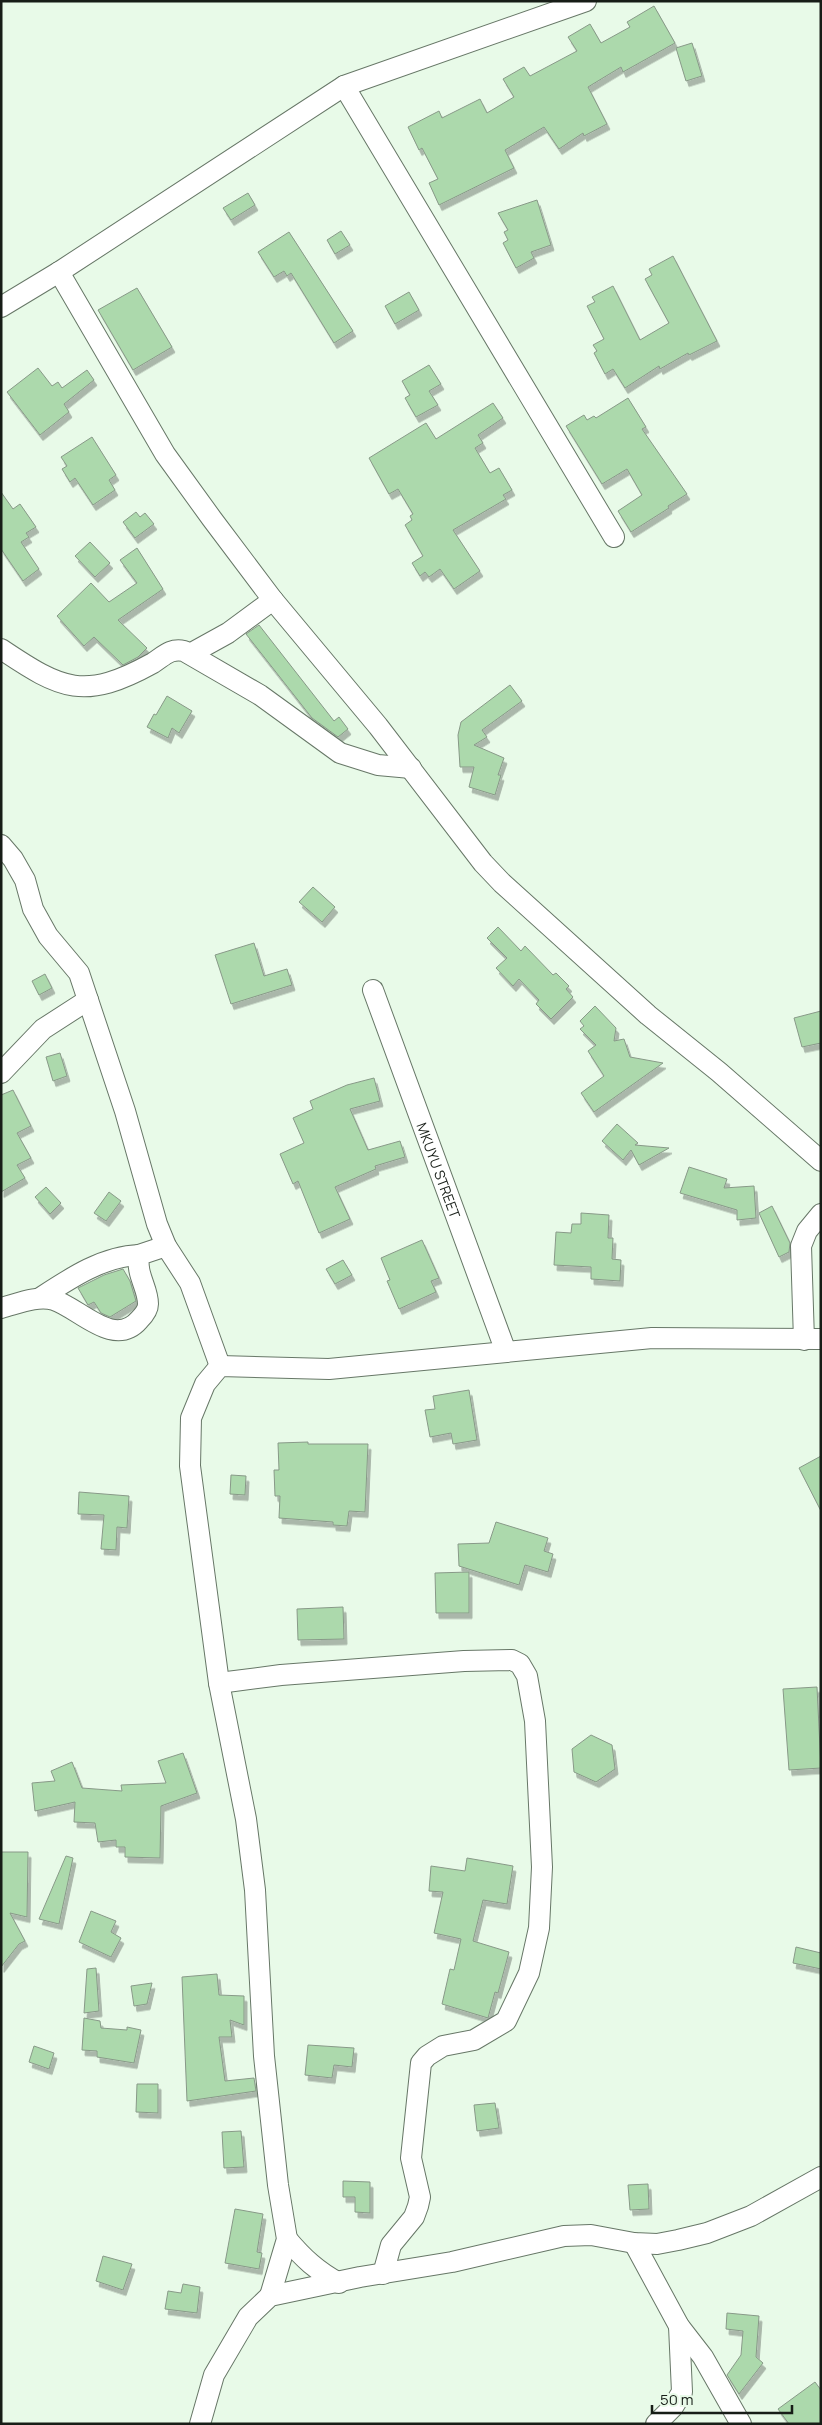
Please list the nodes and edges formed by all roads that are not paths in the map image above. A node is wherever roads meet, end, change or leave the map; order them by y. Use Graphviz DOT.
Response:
graph roads {
  1 [pos="586,1"];
  2 [pos="553,7"];
  3 [pos="344,86"];
  4 [pos="58,272"];
  5 [pos="1,306"];
  6 [pos="614,537"];
  7 [pos="273,600"];
  8 [pos="1,649"];
  9 [pos="190,654"];
  10 [pos="411,768"];
  11 [pos="1,845"];
  12 [pos="373,990"];
  13 [pos="88,1000"];
  14 [pos="1,1073"];
  15 [pos="821,1160"];
  16 [pos="821,1214"];
  17 [pos="166,1246"];
  18 [pos="139,1255"];
  19 [pos="40,1298"];
  20 [pos="1,1308"];
  21 [pos="812,1340"];
  22 [pos="506,1352"];
  23 [pos="220,1366"];
  24 [pos="219,1683"];
  25 [pos="821,2177"];
  26 [pos="287,2239"];
  27 [pos="634,2243"];
  28 [pos="383,2274"];
  29 [pos="339,2283"];
  30 [pos="270,2296"];
  31 [pos="679,2326"];
  32 [pos="200,2424"];
  33 [pos="656,2424"];
  34 [pos="740,2424"];
  1 -- 2 [label="street"];
  2 -- 3 [label="street"];
  3 -- 4 [label="street"];
  3 -- 6 [label="street"];
  4 -- 5 [label="street"];
  4 -- 7 [label="street"];
  7 -- 9 [label="street"];
  7 -- 10 [label="street"];
  8 -- 9 [label="street"];
  9 -- 10 [label="street"];
  10 -- 15 [label="street"];
  11 -- 13 [label="street"];
  12 -- 22 [label="street, MKUYU STREET"];
  13 -- 14 [label="street"];
  13 -- 17 [label="street"];
  16 -- 21 [label="street"];
  17 -- 18 [label="street"];
  17 -- 23 [label="street"];
  18 -- 19 [label="street"];
  18 -- 19 [label="street"];
  19 -- 20 [label="street"];
  21 -- 22 [label="street"];
  22 -- 23 [label="street"];
  23 -- 24 [label="street"];
  24 -- 26 [label="street"];
  24 -- 28 [label="street"];
  25 -- 27 [label="street"];
  26 -- 29 [label="street"];
  26 -- 30 [label="street"];
  27 -- 28 [label="street"];
  27 -- 31 [label="street"];
  28 -- 29 [label="street"];
  29 -- 30 [label="street"];
  30 -- 32 [label="street"];
  31 -- 33 [label="street"];
  31 -- 34 [label="street"];
}
